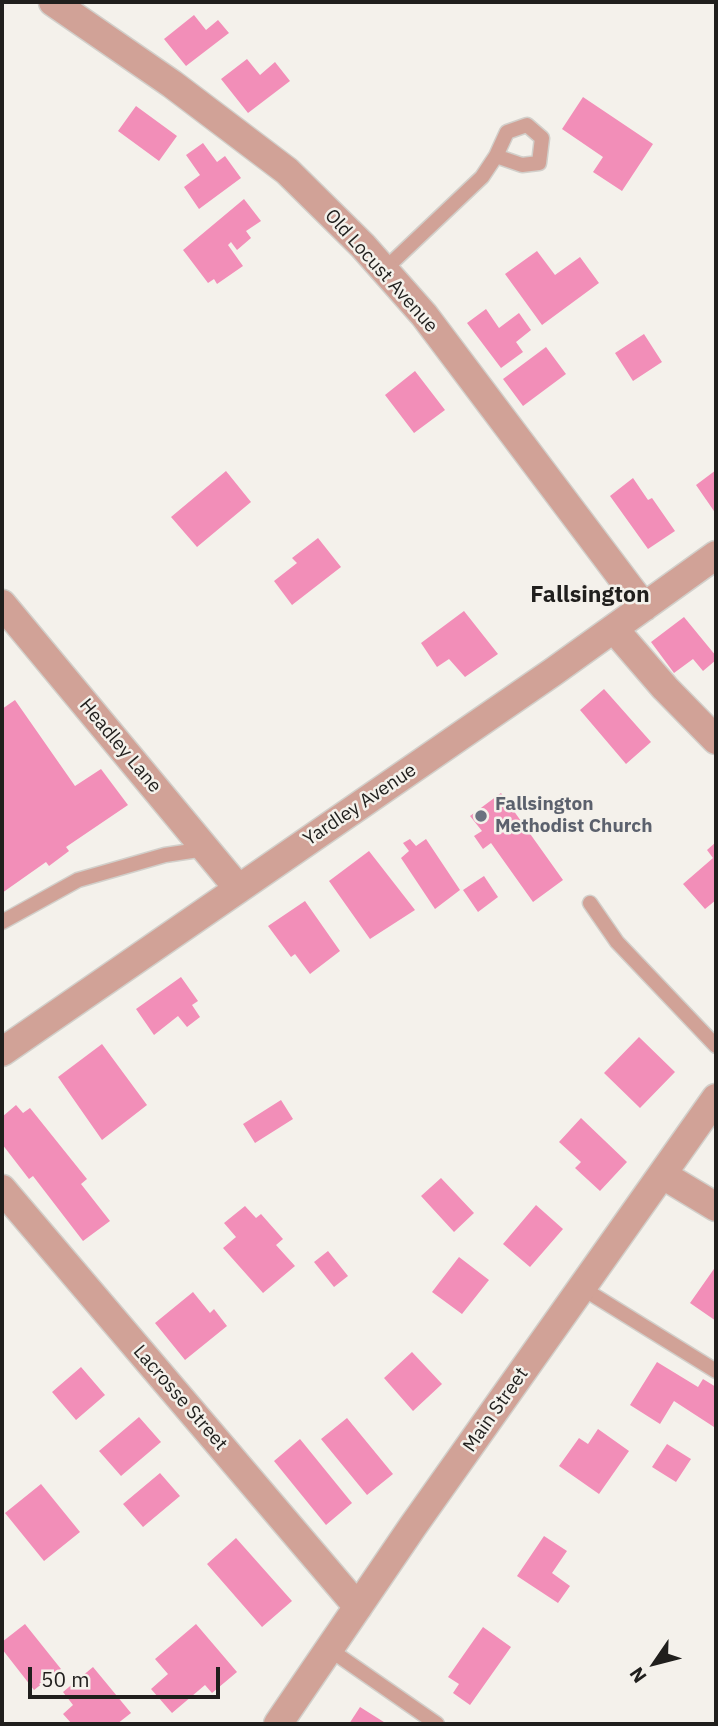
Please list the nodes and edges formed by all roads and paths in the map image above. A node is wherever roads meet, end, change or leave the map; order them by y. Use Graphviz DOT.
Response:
graph roads {
  1 [pos="53,2"];
  2 [pos="496,156"];
  3 [pos="384,270"];
  4 [pos="716,555"];
  5 [pos="2,604"];
  6 [pos="644,607"];
  7 [pos="614,629"];
  8 [pos="716,740"];
  9 [pos="205,849"];
  10 [pos="238,888"];
  11 [pos="590,903"];
  12 [pos="2,922"];
  13 [pos="716,1046"];
  14 [pos="2,1052"];
  15 [pos="716,1098"];
  16 [pos="663,1175"];
  17 [pos="2,1189"];
  18 [pos="716,1207"];
  19 [pos="582,1288"];
  20 [pos="716,1371"];
  21 [pos="358,1607"];
  22 [pos="329,1649"];
  23 [pos="278,1724"];
  24 [pos="437,1724"];
  1 -- 3 [label="street, Old Locust Avenue"];
  2 -- 3 [label="lane"];
  3 -- 6 [label="street, Old Locust Avenue"];
  4 -- 6 [label="street, Yardley Avenue"];
  5 -- 9 [label="street, Headley Lane"];
  6 -- 7 [label="street, Yardley Avenue"];
  7 -- 8 [label="street"];
  7 -- 10 [label="street, Yardley Avenue"];
  9 -- 10 [label="street, Headley Lane"];
  9 -- 12 [label="lane"];
  10 -- 14 [label="street, Yardley Avenue"];
  11 -- 13 [label="lane"];
  15 -- 16 [label="street, Main Street"];
  16 -- 18 [label="street"];
  16 -- 19 [label="street, Main Street"];
  17 -- 21 [label="street, Lacrosse Street"];
  19 -- 20 [label="lane"];
  19 -- 21 [label="street, Main Street"];
  21 -- 22 [label="street, Main Street"];
  22 -- 23 [label="street, Main Street"];
  22 -- 24 [label="lane"];
}
